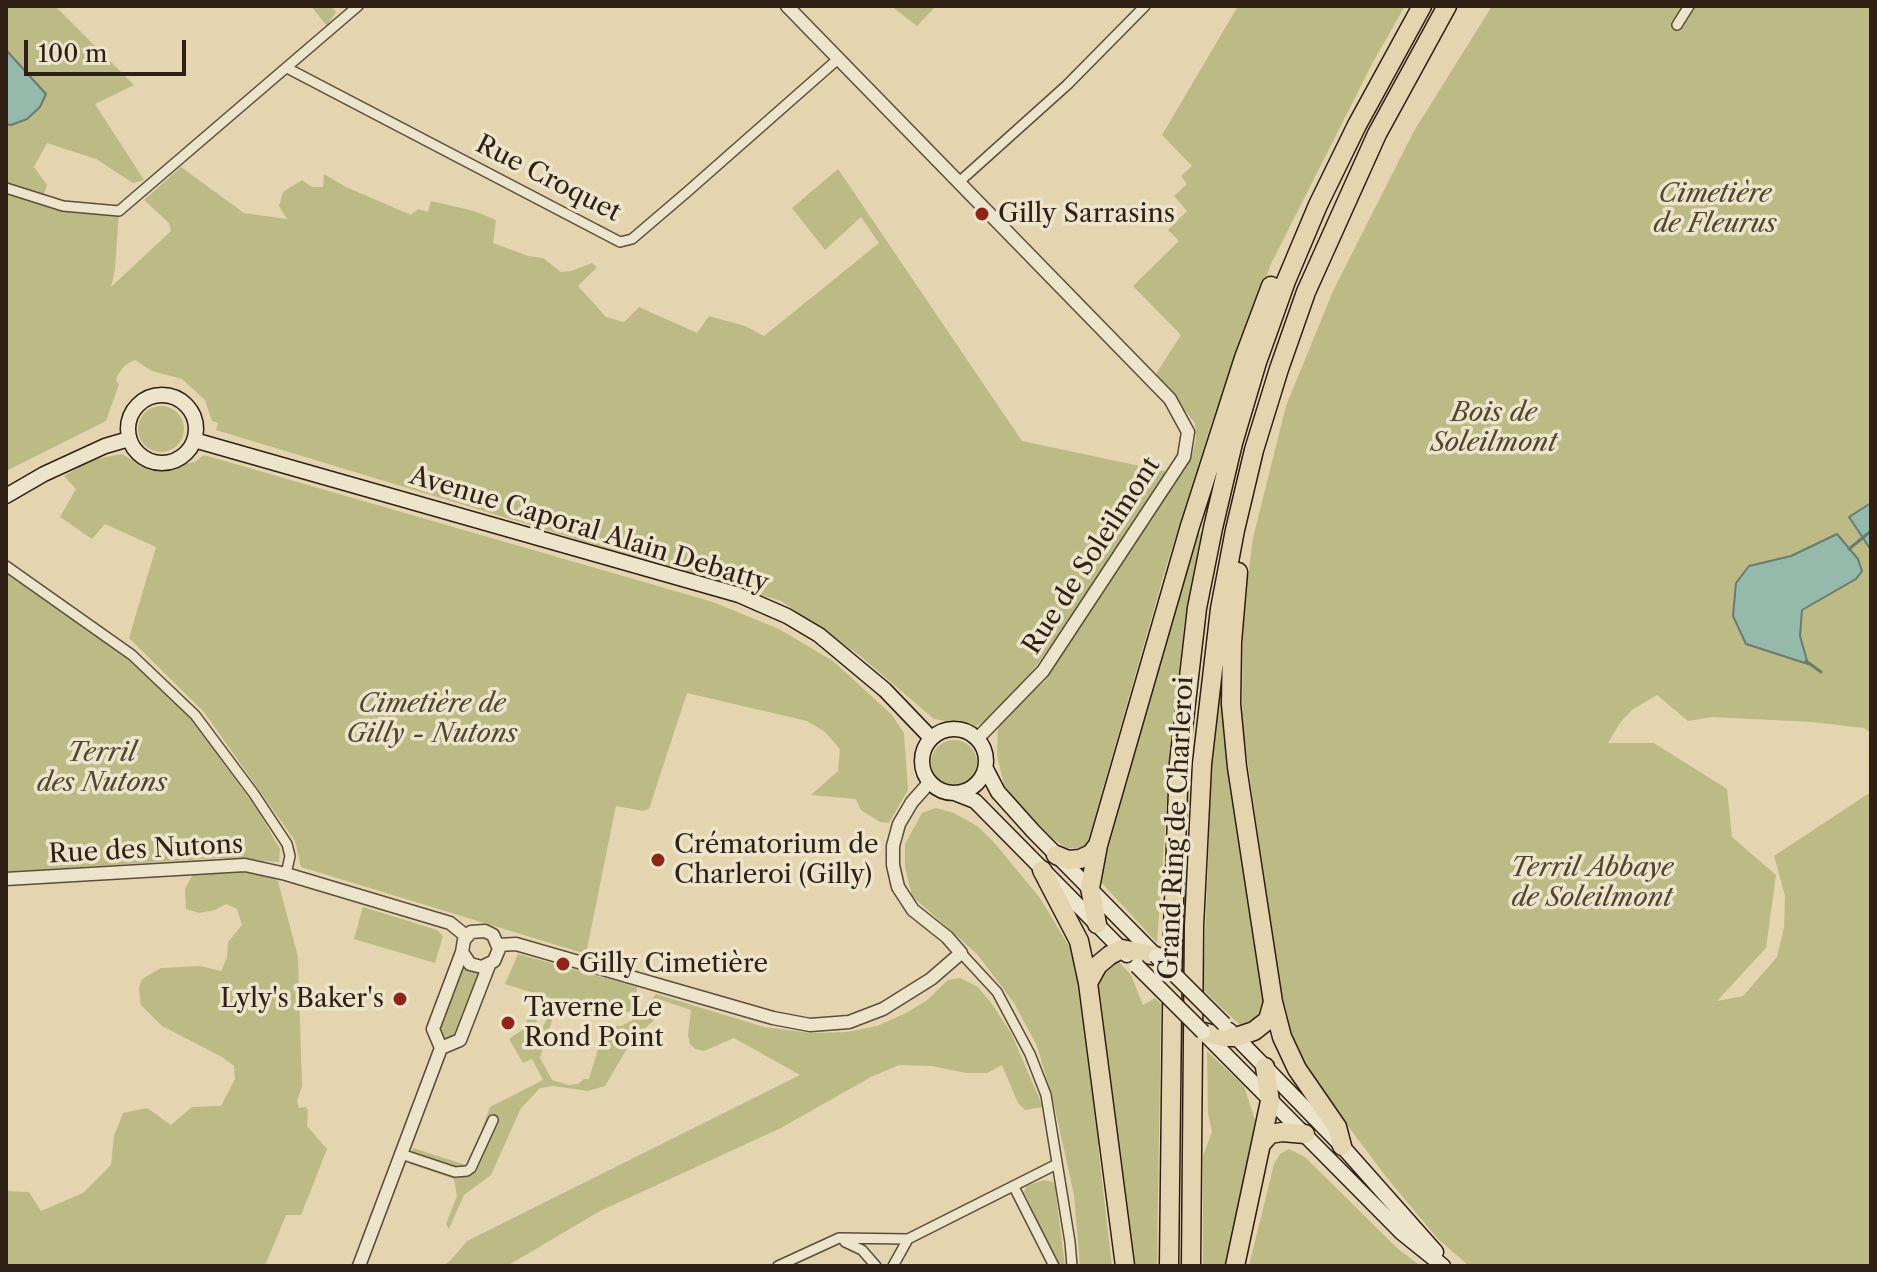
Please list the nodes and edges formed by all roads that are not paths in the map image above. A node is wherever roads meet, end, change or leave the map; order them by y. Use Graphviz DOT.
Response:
graph roads {
  1 [pos="358,6"];
  2 [pos="787,6"];
  3 [pos="1145,6"];
  4 [pos="1422,6"];
  5 [pos="1447,6"];
  6 [pos="1689,6"];
  7 [pos="1677,25"];
  8 [pos="838,59"];
  9 [pos="287,68"];
  10 [pos="959,182"];
  11 [pos="6,188"];
  12 [pos="1318,205"];
  13 [pos="129,439"];
  14 [pos="194,440"];
  15 [pos="6,496"];
  16 [pos="1235,530"];
  17 [pos="6,566"];
  18 [pos="931,738"];
  19 [pos="977,739"];
  20 [pos="986,769"];
  21 [pos="929,783"];
  22 [pos="957,794"];
  23 [pos="1098,845"];
  24 [pos="1056,855"];
  25 [pos="1042,870"];
  26 [pos="286,874"];
  27 [pos="6,879"];
  28 [pos="1090,888"];
  29 [pos="1097,924"];
  30 [pos="466,936"];
  31 [pos="498,945"];
  32 [pos="462,952"];
  33 [pos="1138,952"];
  34 [pos="961,953"];
  35 [pos="489,965"];
  36 [pos="1088,983"];
  37 [pos="1273,1002"];
  38 [pos="1203,1032"];
  39 [pos="1226,1037"];
  40 [pos="441,1048"];
  41 [pos="1265,1067"];
  42 [pos="1270,1101"];
  43 [pos="493,1120"];
  44 [pos="1305,1134"];
  45 [pos="1262,1143"];
  46 [pos="1342,1146"];
  47 [pos="401,1154"];
  48 [pos="1057,1164"];
  49 [pos="1014,1187"];
  50 [pos="908,1239"];
  51 [pos="835,1240"];
  52 [pos="359,1266"];
  53 [pos="778,1266"];
  54 [pos="876,1266"];
  55 [pos="893,1266"];
  56 [pos="1054,1266"];
  57 [pos="1072,1266"];
  58 [pos="1125,1266"];
  59 [pos="1169,1266"];
  60 [pos="1191,1266"];
  61 [pos="1235,1266"];
  62 [pos="1445,1266"];
  1 -- 9 [label="street"];
  2 -- 8 [label="street, Rue de Soleilmont"];
  3 -- 10 [label="street"];
  4 -- 12 [label="highway, Grand Ring de Charleroi"];
  5 -- 16 [label="highway, Grand Ring de Charleroi"];
  6 -- 7 [label="street"];
  8 -- 9 [label="street, Rue Croquet"];
  8 -- 10 [label="street, Rue de Soleilmont"];
  9 -- 11 [label="street"];
  10 -- 19 [label="street, Rue de Soleilmont"];
  12 -- 23 [label="highway"];
  12 -- 59 [label="highway, Grand Ring de Charleroi"];
  13 -- 14 [label="main road"];
  13 -- 14 [label="main road"];
  13 -- 15 [label="main road"];
  14 -- 18 [label="main road, Avenue Caporal Alain Debatty"];
  16 -- 37 [label="highway"];
  16 -- 60 [label="highway, Grand Ring de Charleroi"];
  17 -- 26 [label="street"];
  18 -- 19 [label="main road"];
  18 -- 21 [label="main road"];
  19 -- 20 [label="main road"];
  20 -- 22 [label="main road"];
  20 -- 24 [label="main road"];
  21 -- 22 [label="main road"];
  21 -- 34 [label="street"];
  22 -- 25 [label="main road"];
  23 -- 24 [label="highway"];
  23 -- 28 [label="highway"];
  24 -- 28 [label="main road"];
  25 -- 29 [label="main road"];
  25 -- 36 [label="highway"];
  26 -- 27 [label="street, Rue des Nutons"];
  26 -- 30 [label="street, Rue des Nutons"];
  28 -- 29 [label="highway"];
  28 -- 33 [label="main road"];
  29 -- 33 [label="main road"];
  30 -- 31 [label="street"];
  30 -- 32 [label="street"];
  31 -- 34 [label="street"];
  31 -- 35 [label="street"];
  32 -- 35 [label="street"];
  32 -- 40 [label="street"];
  33 -- 36 [label="highway"];
  33 -- 38 [label="main road, bridge"];
  33 -- 39 [label="main road, bridge"];
  34 -- 48 [label="street"];
  35 -- 40 [label="street"];
  36 -- 58 [label="highway"];
  37 -- 39 [label="highway"];
  37 -- 46 [label="highway"];
  38 -- 39 [label="highway"];
  39 -- 41 [label="main road"];
  39 -- 42 [label="main road"];
  40 -- 47 [label="street"];
  41 -- 42 [label="highway"];
  41 -- 46 [label="main road"];
  42 -- 44 [label="main road"];
  42 -- 45 [label="highway"];
  43 -- 47 [label="street"];
  44 -- 45 [label="highway"];
  44 -- 62 [label="main road"];
  45 -- 61 [label="highway"];
  46 -- 62 [label="main road"];
  47 -- 52 [label="street"];
  48 -- 49 [label="street"];
  48 -- 57 [label="street"];
  49 -- 50 [label="street"];
  49 -- 56 [label="street"];
  50 -- 51 [label="street"];
  50 -- 55 [label="street"];
  51 -- 53 [label="street"];
  51 -- 54 [label="street"];
}
